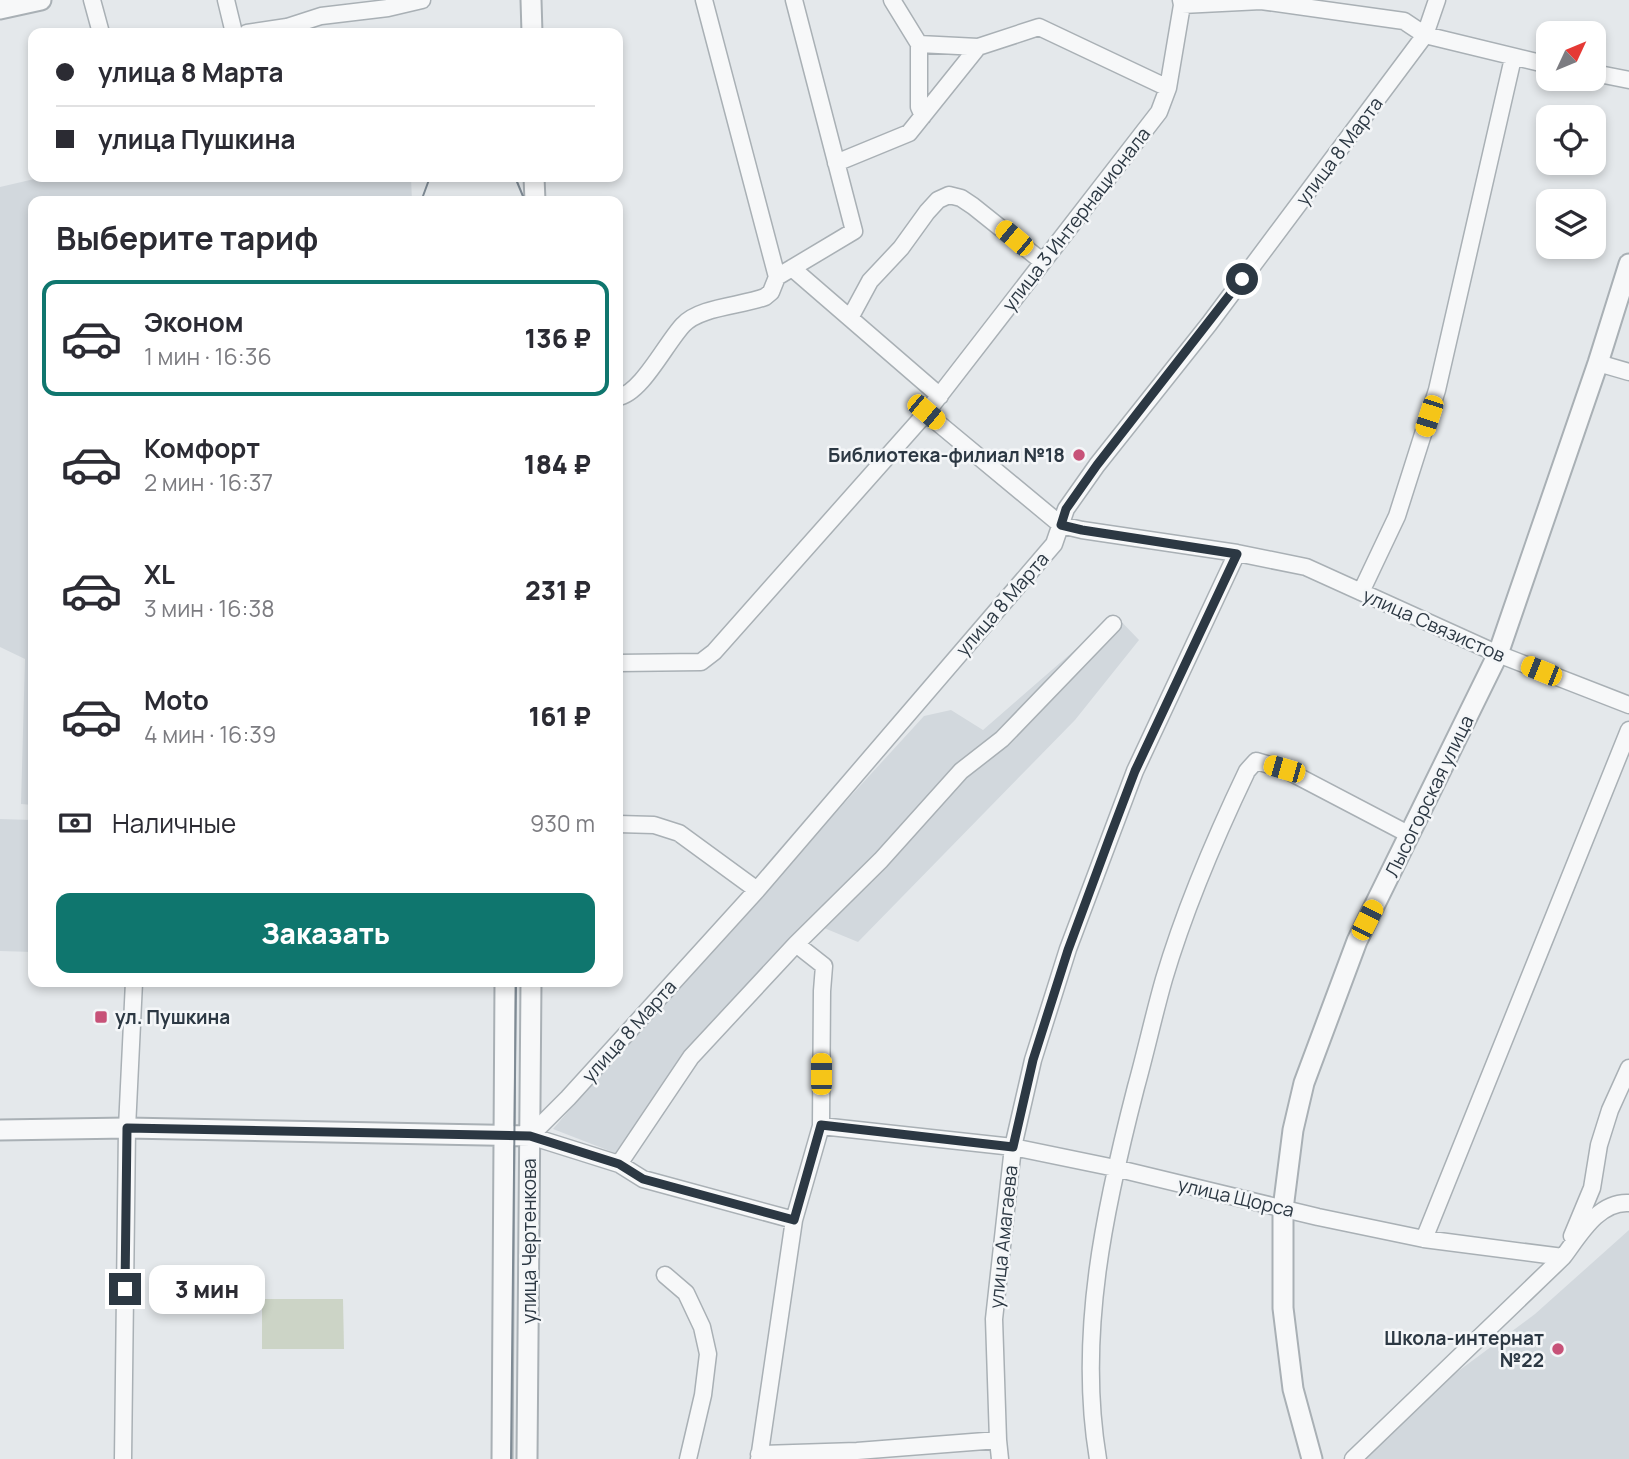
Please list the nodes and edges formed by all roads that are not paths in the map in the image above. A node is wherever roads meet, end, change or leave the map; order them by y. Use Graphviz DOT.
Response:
graph roads {
  1 [pos="41,0"];
  2 [pos="92,0"];
  3 [pos="226,0"];
  4 [pos="422,0"];
  5 [pos="531,0"];
  6 [pos="704,0"];
  7 [pos="794,0"];
  8 [pos="892,0"];
  9 [pos="1437,0"];
  10 [pos="1181,2"];
  11 [pos="0,9"];
  12 [pos="99,28"];
  13 [pos="233,28"];
  14 [pos="280,28"];
  15 [pos="532,28"];
  16 [pos="1425,35"];
  17 [pos="919,44"];
  18 [pos="978,47"];
  19 [pos="1513,58"];
  20 [pos="1536,62"];
  21 [pos="1606,76"];
  22 [pos="1629,80"];
  23 [pos="1168,88"];
  24 [pos="923,116"];
  25 [pos="836,163"];
  26 [pos="1043,262"];
  27 [pos="1629,264"];
  28 [pos="784,273"];
  29 [pos="850,318"];
  30 [pos="1598,363"];
  31 [pos="1629,372"];
  32 [pos="623,396"];
  33 [pos="940,396"];
  34 [pos="926,412"];
  35 [pos="1061,525"];
  36 [pos="1237,554"];
  37 [pos="1361,592"];
  38 [pos="1113,624"];
  39 [pos="1497,654"];
  40 [pos="623,663"];
  41 [pos="1629,705"];
  42 [pos="1629,730"];
  43 [pos="623,824"];
  44 [pos="1410,835"];
  45 [pos="757,890"];
  46 [pos="796,943"];
  47 [pos="134,987"];
  48 [pos="505,987"];
  49 [pos="531,987"];
  50 [pos="1629,1068"];
  51 [pos="821,1125"];
  52 [pos="127,1128"];
  53 [pos="0,1130"];
  54 [pos="504,1136"];
  55 [pos="530,1136"];
  56 [pos="1013,1147"];
  57 [pos="619,1164"];
  58 [pos="1115,1168"];
  59 [pos="1629,1203"];
  60 [pos="1283,1209"];
  61 [pos="794,1220"];
  62 [pos="1424,1239"];
  63 [pos="1563,1258"];
  64 [pos="665,1275"];
  65 [pos="998,1440"];
  66 [pos="858,1455"];
  67 [pos="759,1457"];
  68 [pos="123,1459"];
  69 [pos="502,1459"];
  70 [pos="527,1459"];
  71 [pos="688,1459"];
  72 [pos="1000,1459"];
  73 [pos="1098,1459"];
  74 [pos="1312,1459"];
  75 [pos="1353,1459"];
  1 -- 11 [label="street"];
  2 -- 12 [label="street"];
  3 -- 13 [label="street"];
  4 -- 14 [label="street"];
  5 -- 15 [label="street"];
  6 -- 28 [label="street"];
  7 -- 25 [label="street"];
  8 -- 17 [label="street"];
  9 -- 16 [label="street, улица 8 Марта"];
  10 -- 16 [label="street"];
  10 -- 23 [label="street, улица 3 Интернационала"];
  16 -- 19 [label="street"];
  16 -- 35 [label="street, улица 8 Марта"];
  17 -- 18 [label="street"];
  17 -- 24 [label="street"];
  18 -- 23 [label="street"];
  18 -- 24 [label="street"];
  19 -- 20 [label="street"];
  19 -- 37 [label="street"];
  21 -- 22 [label="street"];
  23 -- 26 [label="street, улица 3 Интернационала"];
  24 -- 25 [label="street"];
  25 -- 28 [label="street"];
  26 -- 29 [label="street"];
  26 -- 33 [label="street, улица 3 Интернационала"];
  27 -- 30 [label="street, Лысогорская улица"];
  28 -- 29 [label="street"];
  28 -- 32 [label="street"];
  29 -- 33 [label="street"];
  30 -- 31 [label="street"];
  30 -- 39 [label="street, Лысогорская улица"];
  33 -- 34 [label="street, улица 3 Интернационала"];
  34 -- 35 [label="street"];
  34 -- 40 [label="street, улица 3 Интернационала"];
  35 -- 36 [label="street, улица Связистов"];
  35 -- 45 [label="street, улица 8 Марта"];
  36 -- 37 [label="street, улица Связистов"];
  36 -- 56 [label="street, улица Амагаева"];
  37 -- 39 [label="street, улица Связистов"];
  38 -- 46 [label="street"];
  39 -- 41 [label="street, улица Связистов"];
  39 -- 44 [label="street, Лысогорская улица"];
  42 -- 62 [label="street"];
  43 -- 45 [label="street"];
  44 -- 58 [label="street"];
  44 -- 60 [label="street, Лысогорская улица"];
  45 -- 55 [label="street, улица 8 Марта"];
  46 -- 51 [label="street"];
  46 -- 57 [label="street"];
  47 -- 52 [label="street"];
  48 -- 54 [label="street, улица Чертенкова"];
  49 -- 55 [label="street, улица Чертенкова"];
  50 -- 63 [label="street"];
  51 -- 56 [label="street, улица Щорса"];
  51 -- 61 [label="street"];
  52 -- 53 [label="street"];
  52 -- 54 [label="street"];
  52 -- 68 [label="street"];
  54 -- 55 [label="street"];
  54 -- 69 [label="street, улица Чертенкова"];
  55 -- 57 [label="street"];
  55 -- 70 [label="street, улица Чертенкова"];
  56 -- 58 [label="street, улица Щорса"];
  56 -- 65 [label="street, улица Амагаева"];
  57 -- 61 [label="street"];
  58 -- 60 [label="street, улица Щорса"];
  58 -- 73 [label="street"];
  59 -- 63 [label="street"];
  60 -- 62 [label="street, улица Щорса"];
  60 -- 74 [label="street, Лысогорская улица"];
  61 -- 67 [label="street"];
  62 -- 63 [label="street, улица Щорса"];
  63 -- 75 [label="street"];
  64 -- 71 [label="street"];
  65 -- 66 [label="street"];
  65 -- 72 [label="street, улица Амагаева"];
  66 -- 67 [label="street"];
}
